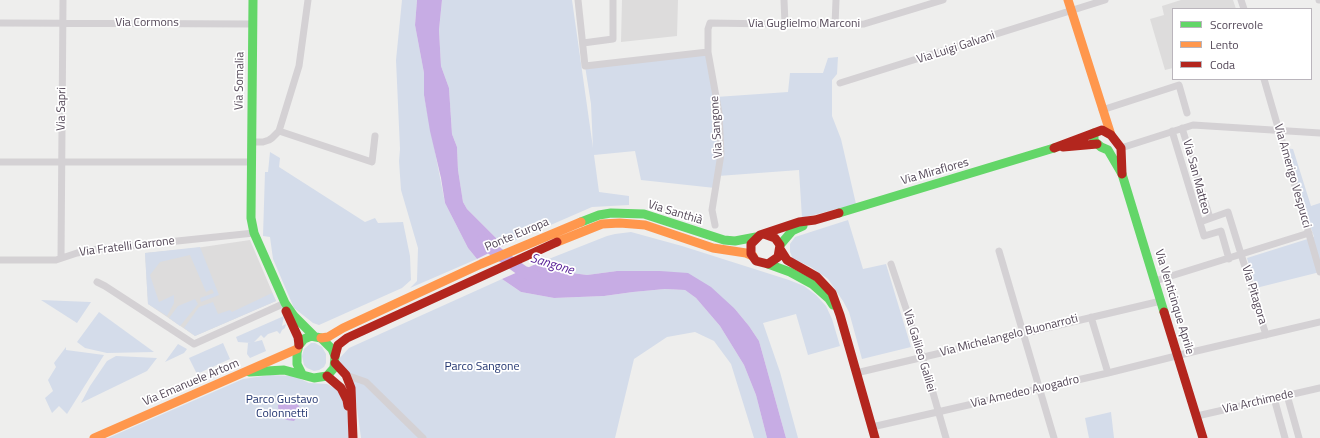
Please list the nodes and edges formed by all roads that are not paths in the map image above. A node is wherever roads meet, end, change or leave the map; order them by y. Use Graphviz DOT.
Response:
graph roads {
  1 [pos="63,0"];
  2 [pos="253,0"];
  3 [pos="308,0"];
  4 [pos="578,0"];
  5 [pos="613,0"];
  6 [pos="784,0"];
  7 [pos="836,0"];
  8 [pos="943,0"];
  9 [pos="1068,0"];
  10 [pos="1105,0"];
  11 [pos="1071,10"];
  12 [pos="63,23"];
  13 [pos="710,23"];
  14 [pos="0,24"];
  15 [pos="253,24"];
  16 [pos="785,24"];
  17 [pos="835,25"];
  18 [pos="583,43"];
  19 [pos="708,52"];
  20 [pos="1264,80"];
  21 [pos="840,84"];
  22 [pos="1102,110"];
  23 [pos="1187,113"];
  24 [pos="1182,128"];
  25 [pos="1279,130"];
  26 [pos="279,131"];
  27 [pos="1172,132"];
  28 [pos="1095,133"];
  29 [pos="1320,133"];
  30 [pos="1111,135"];
  31 [pos="375,136"];
  32 [pos="252,142"];
  33 [pos="1097,144"];
  34 [pos="1062,146"];
  35 [pos="1118,152"];
  36 [pos="0,162"];
  37 [pos="62,162"];
  38 [pos="251,162"];
  39 [pos="1210,218"];
  40 [pos="815,220"];
  41 [pos="1200,222"];
  42 [pos="588,224"];
  43 [pos="715,225"];
  44 [pos="254,233"];
  45 [pos="1309,233"];
  46 [pos="760,236"];
  47 [pos="780,247"];
  48 [pos="999,251"];
  49 [pos="1242,255"];
  50 [pos="752,256"];
  51 [pos="61,258"];
  52 [pos="1229,259"];
  53 [pos="0,260"];
  54 [pos="768,264"];
  55 [pos="891,264"];
  56 [pos="1320,272"];
  57 [pos="97,282"];
  58 [pos="1155,282"];
  59 [pos="1161,300"];
  60 [pos="285,303"];
  61 [pos="840,315"];
  62 [pos="1091,317"];
  63 [pos="1320,322"];
  64 [pos="1023,333"];
  65 [pos="1266,335"];
  66 [pos="318,337"];
  67 [pos="298,347"];
  68 [pos="1178,355"];
  69 [pos="922,357"];
  70 [pos="335,360"];
  71 [pos="247,372"];
  72 [pos="856,373"];
  73 [pos="1108,373"];
  74 [pos="302,374"];
  75 [pos="346,375"];
  76 [pos="327,376"];
  77 [pos="366,382"];
  78 [pos="341,388"];
  79 [pos="351,388"];
  80 [pos="1320,388"];
  81 [pos="1039,389"];
  82 [pos="1287,396"];
  83 [pos="1274,398"];
  84 [pos="938,412"];
  85 [pos="1196,416"];
  86 [pos="351,421"];
  87 [pos="872,427"];
  88 [pos="94,438"];
  89 [pos="353,438"];
  90 [pos="424,438"];
  91 [pos="875,438"];
  92 [pos="946,438"];
  93 [pos="1054,438"];
  94 [pos="1203,438"];
  95 [pos="1285,438"];
  96 [pos="1299,438"];
  1 -- 12 [label="street"];
  2 -- 15 [label="street, Via Somalia"];
  3 -- 26 [label="street"];
  4 -- 18 [label="street"];
  5 -- 18 [label="street"];
  6 -- 16 [label="street"];
  7 -- 17 [label="street"];
  8 -- 17 [label="street, Via Guglielmo Marconi"];
  9 -- 11 [label="street"];
  10 -- 11 [label="street, Via Luigi Galvani"];
  11 -- 21 [label="street, Via Luigi Galvani"];
  11 -- 22 [label="street"];
  12 -- 14 [label="street"];
  12 -- 15 [label="street, Via Cormons"];
  12 -- 37 [label="street, Via Sapri"];
  13 -- 16 [label="street, Via Guglielmo Marconi"];
  13 -- 19 [label="street, Via Sangone"];
  15 -- 32 [label="street, Via Somalia"];
  16 -- 17 [label="street, Via Guglielmo Marconi"];
  18 -- 19 [label="street"];
  19 -- 43 [label="street, Via Sangone"];
  20 -- 25 [label="street, Via Amerigo Vespucci"];
  22 -- 23 [label="street"];
  22 -- 28 [label="street"];
  22 -- 30 [label="street"];
  24 -- 25 [label="street, Via San Matteo"];
  24 -- 27 [label="street, Via San Matteo"];
  24 -- 39 [label="street, Via San Matteo"];
  25 -- 29 [label="street, Via San Matteo"];
  25 -- 45 [label="street, Via Amerigo Vespucci"];
  26 -- 31 [label="street"];
  26 -- 32 [label="street"];
  27 -- 35 [label="street, Via San Matteo"];
  27 -- 41 [label="street, Via San Matteo"];
  28 -- 30 [label="street"];
  28 -- 33 [label="street"];
  28 -- 34 [label="street, Via Miraflores"];
  30 -- 35 [label="street, Via Venticinque Aprile"];
  32 -- 38 [label="street, Via Somalia"];
  33 -- 34 [label="street, Via Miraflores"];
  33 -- 35 [label="street"];
  34 -- 40 [label="street, Via Miraflores"];
  35 -- 58 [label="street, Via Venticinque Aprile"];
  36 -- 37 [label="street"];
  37 -- 38 [label="street"];
  37 -- 51 [label="street, Via Sapri"];
  38 -- 44 [label="street, Via Somalia"];
  39 -- 41 [label="street, Via San Matteo"];
  39 -- 49 [label="street, Via Pitagora"];
  40 -- 46 [label="street, Via Miraflores"];
  40 -- 47 [label="street, Via Miraflores"];
  41 -- 52 [label="street, Via San Matteo"];
  42 -- 46 [label="street, Via Santhià"];
  42 -- 50 [label="street, Via Santhià"];
  42 -- 66 [label="street, Ponte Europa"];
  42 -- 70 [label="street, Ponte Europa"];
  44 -- 51 [label="street, Via Fratelli Garrone"];
  44 -- 60 [label="street, Via Somalia"];
  45 -- 49 [label="street"];
  45 -- 56 [label="street, Via Amerigo Vespucci"];
  46 -- 47 [label="street"];
  46 -- 50 [label="street"];
  47 -- 54 [label="street"];
  47 -- 61 [label="street"];
  48 -- 64 [label="street"];
  49 -- 52 [label="street"];
  49 -- 65 [label="street, Via Pitagora"];
  50 -- 54 [label="street"];
  51 -- 53 [label="street, Via Fratelli Garrone"];
  52 -- 58 [label="street"];
  54 -- 61 [label="street"];
  55 -- 69 [label="street, Via Galileo Galilei"];
  57 -- 60 [label="street"];
  58 -- 59 [label="street, Via Venticinque Aprile"];
  59 -- 62 [label="street, Via Michelangelo Buonarroti"];
  59 -- 68 [label="street, Via Venticinque Aprile"];
  60 -- 66 [label="street"];
  60 -- 67 [label="street"];
  61 -- 72 [label="street"];
  62 -- 64 [label="street, Via Michelangelo Buonarroti"];
  62 -- 73 [label="street"];
  63 -- 65 [label="street, Via Pitagora"];
  64 -- 69 [label="street, Via Michelangelo Buonarroti"];
  64 -- 81 [label="street"];
  65 -- 68 [label="street, Via Pitagora"];
  66 -- 67 [label="street"];
  66 -- 70 [label="street"];
  67 -- 71 [label="street, Via Emanuele Artom"];
  67 -- 74 [label="street"];
  68 -- 73 [label="street, Via Amedeo Avogadro"];
  68 -- 85 [label="street, Via Venticinque Aprile"];
  69 -- 72 [label="street, Via Michelangelo Buonarroti"];
  69 -- 84 [label="street, Via Galileo Galilei"];
  70 -- 75 [label="street"];
  70 -- 76 [label="street"];
  71 -- 74 [label="street"];
  71 -- 88 [label="street, Via Emanuele Artom"];
  72 -- 87 [label="street"];
  73 -- 81 [label="street, Via Amedeo Avogadro"];
  74 -- 76 [label="street"];
  75 -- 77 [label="street"];
  75 -- 79 [label="street"];
  76 -- 78 [label="street"];
  77 -- 79 [label="street"];
  77 -- 90 [label="street"];
  78 -- 79 [label="street"];
  78 -- 86 [label="street"];
  79 -- 86 [label="street"];
  80 -- 82 [label="street, Via Archimede"];
  81 -- 84 [label="street, Via Amedeo Avogadro"];
  81 -- 93 [label="street"];
  82 -- 83 [label="street, Via Archimede"];
  82 -- 96 [label="street"];
  83 -- 85 [label="street, Via Archimede"];
  83 -- 95 [label="street"];
  84 -- 87 [label="street, Via Amedeo Avogadro"];
  84 -- 92 [label="street, Via Galileo Galilei"];
  85 -- 94 [label="street, Via Venticinque Aprile"];
  86 -- 89 [label="street"];
  87 -- 91 [label="street"];
}
